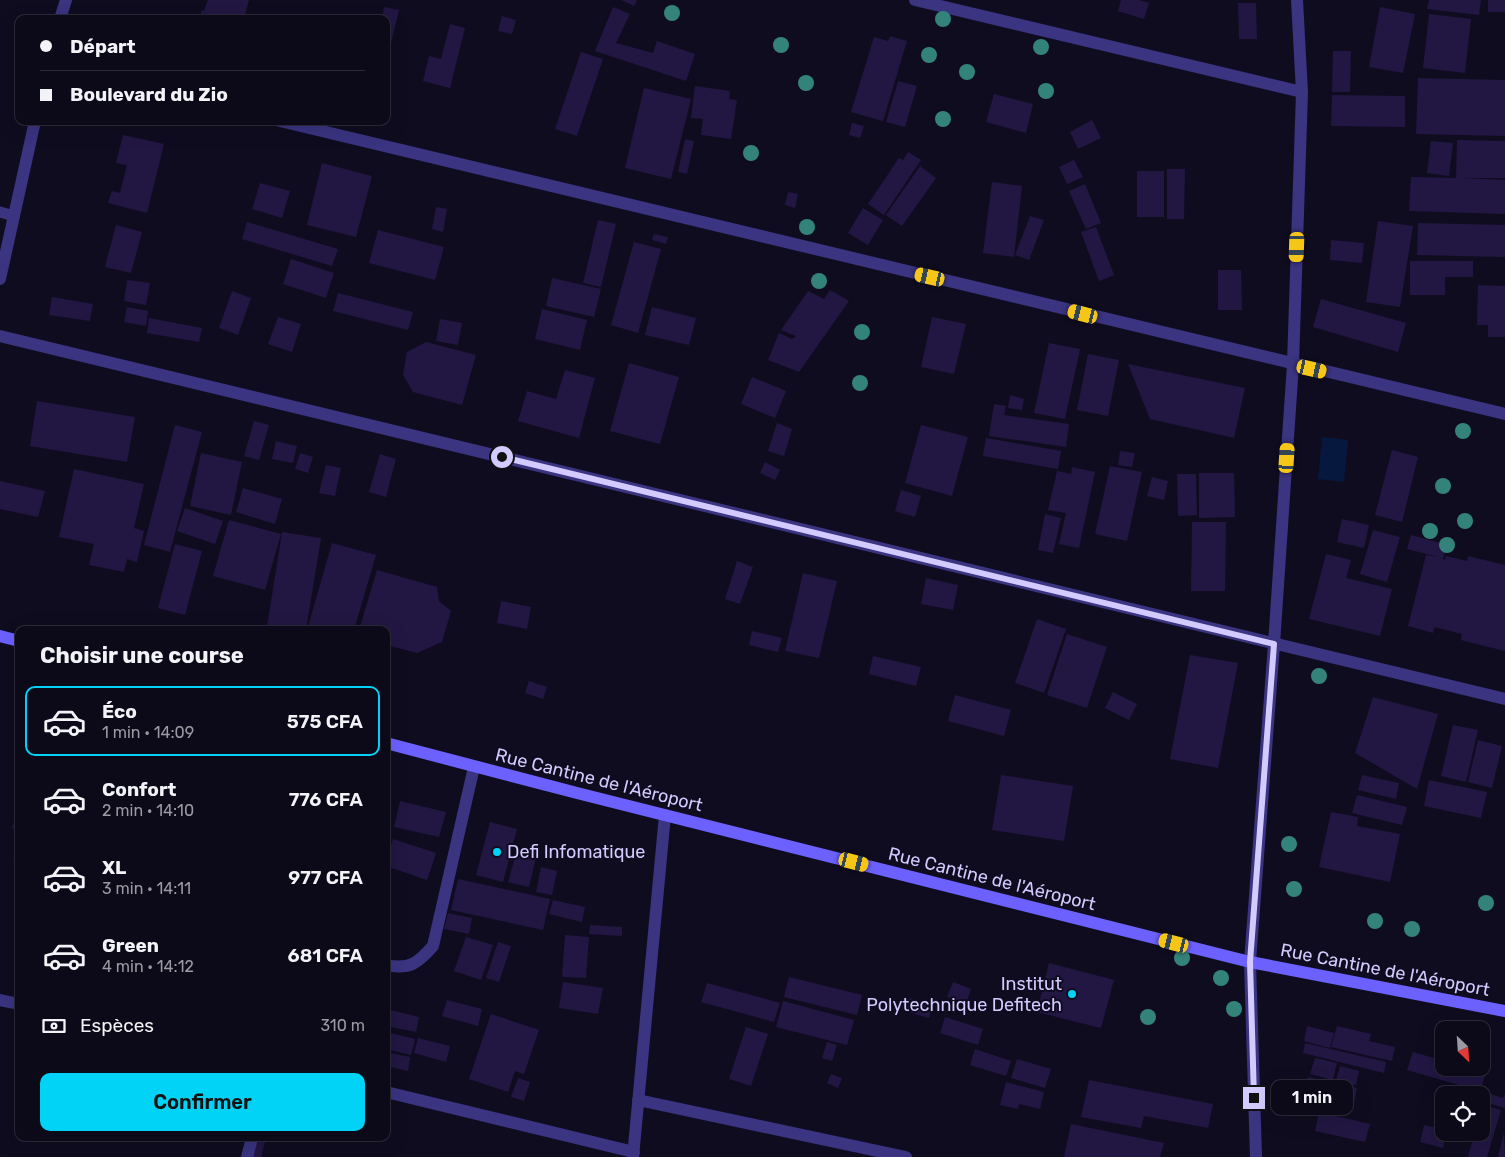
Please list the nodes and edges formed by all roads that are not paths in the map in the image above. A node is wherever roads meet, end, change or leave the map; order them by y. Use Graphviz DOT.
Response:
graph roads {
  1 [pos="66,0"];
  2 [pos="914,0"];
  3 [pos="1297,0"];
  4 [pos="61,15"];
  5 [pos="1302,92"];
  6 [pos="34,125"];
  7 [pos="297,125"];
  8 [pos="0,212"];
  9 [pos="14,216"];
  10 [pos="0,279"];
  11 [pos="0,336"];
  12 [pos="1293,364"];
  13 [pos="1505,414"];
  14 [pos="0,636"];
  15 [pos="15,640"];
  16 [pos="1274,644"];
  17 [pos="1505,699"];
  18 [pos="390,744"];
  19 [pos="474,767"];
  20 [pos="665,815"];
  21 [pos="1250,962"];
  22 [pos="390,966"];
  23 [pos="0,1000"];
  24 [pos="15,1003"];
  25 [pos="1505,1011"];
  26 [pos="390,1093"];
  27 [pos="638,1100"];
  28 [pos="251,1141"];
  29 [pos="634,1154"];
  30 [pos="247,1157"];
  31 [pos="906,1157"];
  32 [pos="1256,1157"];
  1 -- 4 [label="street"];
  2 -- 5 [label="street"];
  3 -- 5 [label="street"];
  5 -- 12 [label="street"];
  6 -- 9 [label="street"];
  7 -- 12 [label="street"];
  8 -- 9 [label="lane"];
  9 -- 10 [label="street"];
  11 -- 16 [label="street"];
  12 -- 13 [label="street"];
  12 -- 16 [label="street"];
  14 -- 15 [label="main road"];
  16 -- 17 [label="street"];
  16 -- 21 [label="street"];
  18 -- 19 [label="main road, Rue Cantine de l'Aéroport"];
  19 -- 20 [label="main road, Rue Cantine de l'Aéroport"];
  19 -- 22 [label="street"];
  20 -- 21 [label="main road, Rue Cantine de l'Aéroport"];
  20 -- 27 [label="street"];
  21 -- 25 [label="main road, Rue Cantine de l'Aéroport"];
  21 -- 32 [label="street"];
  23 -- 24 [label="street"];
  26 -- 29 [label="street"];
  27 -- 29 [label="street"];
  27 -- 31 [label="street"];
  28 -- 30 [label="street"];
}
